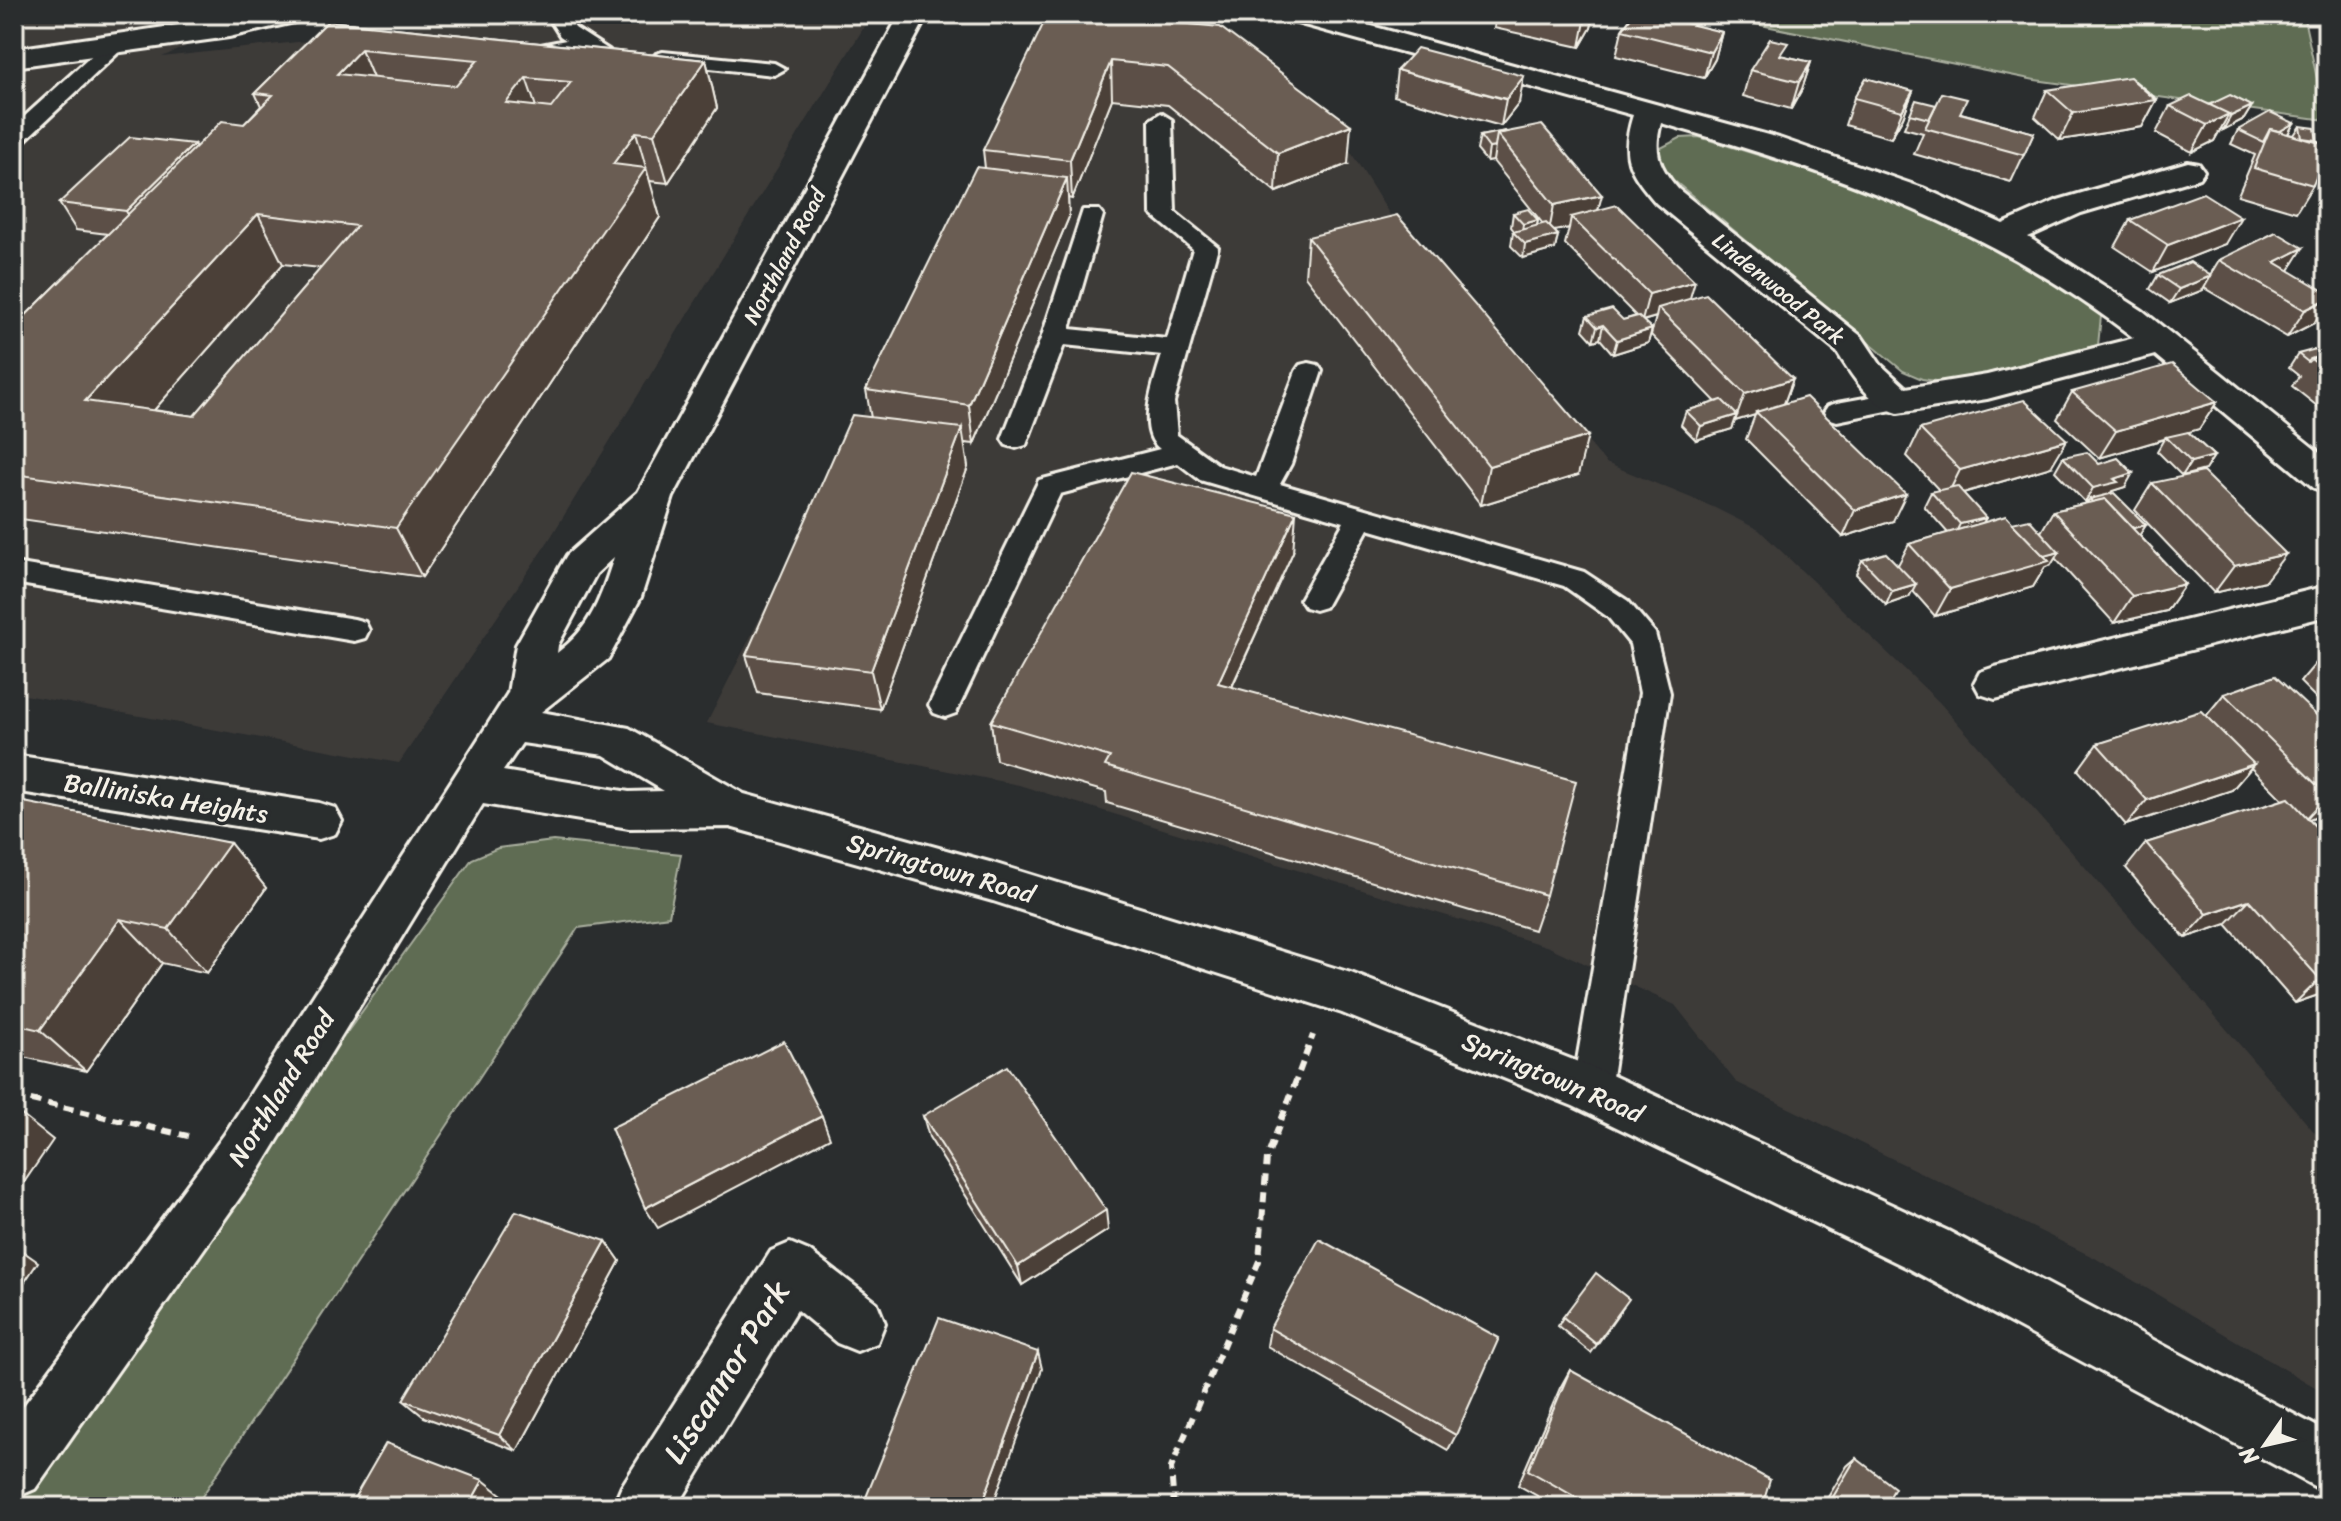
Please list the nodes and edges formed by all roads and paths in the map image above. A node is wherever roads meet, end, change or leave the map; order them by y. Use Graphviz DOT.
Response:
graph roads {
  1 [pos="293,14"];
  2 [pos="556,14"];
  3 [pos="914,14"];
  4 [pos="1296,14"];
  5 [pos="583,43"];
  6 [pos="115,45"];
  7 [pos="510,55"];
  8 [pos="14,58"];
  9 [pos="774,69"];
  10 [pos="1650,110"];
  11 [pos="1161,120"];
  12 [pos="14,138"];
  13 [pos="2188,171"];
  14 [pos="1091,215"];
  15 [pos="2003,238"];
  16 [pos="1055,336"];
  17 [pos="2161,342"];
  18 [pos="1177,348"];
  19 [pos="1309,371"];
  20 [pos="1898,401"];
  21 [pos="1837,412"];
  22 [pos="1016,439"];
  23 [pos="1182,453"];
  24 [pos="2327,479"];
  25 [pos="1263,489"];
  26 [pos="1361,517"];
  27 [pos="14,573"];
  28 [pos="1315,599"];
  29 [pos="2327,601"];
  30 [pos="354,630"];
  31 [pos="1995,683"];
  32 [pos="945,705"];
  33 [pos="520,710"];
  34 [pos="14,773"];
  35 [pos="472,784"];
  36 [pos="731,809"];
  37 [pos="319,821"];
  38 [pos="1313,1033"];
  39 [pos="1591,1090"];
  40 [pos="14,1096"];
  41 [pos="164,1129"];
  42 [pos="857,1323"];
  43 [pos="2327,1464"];
  44 [pos="14,1468"];
  45 [pos="643,1507"];
  46 [pos="1174,1507"];
  1 -- 6 [label="street"];
  2 -- 5 [label="lane"];
  3 -- 33 [label="street, Northland Road"];
  4 -- 10 [label="street"];
  5 -- 7 [label="lane"];
  5 -- 9 [label="lane"];
  6 -- 8 [label="street"];
  6 -- 12 [label="lane"];
  10 -- 15 [label="street"];
  10 -- 20 [label="street, Lindenwood Park"];
  11 -- 18 [label="lane"];
  13 -- 15 [label="street"];
  14 -- 16 [label="lane"];
  15 -- 17 [label="street"];
  16 -- 18 [label="lane"];
  16 -- 22 [label="lane"];
  17 -- 20 [label="street"];
  17 -- 24 [label="street"];
  18 -- 23 [label="lane"];
  19 -- 25 [label="lane"];
  20 -- 21 [label="lane"];
  23 -- 25 [label="lane"];
  23 -- 32 [label="lane"];
  25 -- 26 [label="lane"];
  26 -- 28 [label="lane"];
  26 -- 39 [label="lane"];
  27 -- 30 [label="lane"];
  29 -- 31 [label="street"];
  33 -- 35 [label="street, Northland Road"];
  33 -- 36 [label="street, Springtown Road"];
  34 -- 37 [label="street, Balliniska Heights"];
  35 -- 36 [label="street, Springtown Road"];
  35 -- 44 [label="street, Northland Road"];
  36 -- 39 [label="street, Springtown Road"];
  38 -- 46 [label="path"];
  39 -- 43 [label="street, Springtown Road"];
  40 -- 41 [label="path"];
  42 -- 45 [label="street, Liscannor Park"];
}
